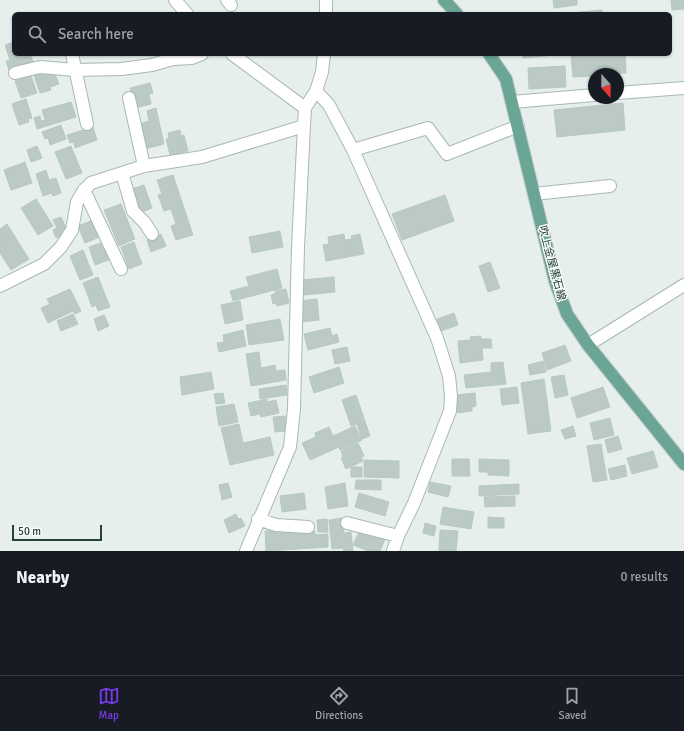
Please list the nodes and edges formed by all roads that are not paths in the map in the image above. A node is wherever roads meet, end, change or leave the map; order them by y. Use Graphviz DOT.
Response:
graph roads {
  1 [pos="326,0"];
  2 [pos="444,0"];
  3 [pos="326,12"];
  4 [pos="455,12"];
  5 [pos="72,56"];
  6 [pos="197,56"];
  7 [pos="235,56"];
  8 [pos="324,56"];
  9 [pos="490,56"];
  10 [pos="75,70"];
  11 [pos="15,73"];
  12 [pos="684,88"];
  13 [pos="316,91"];
  14 [pos="624,93"];
  15 [pos="588,96"];
  16 [pos="129,98"];
  17 [pos="512,102"];
  18 [pos="305,108"];
  19 [pos="87,124"];
  20 [pos="304,126"];
  21 [pos="518,126"];
  22 [pos="353,150"];
  23 [pos="144,166"];
  24 [pos="122,173"];
  25 [pos="610,186"];
  26 [pos="84,190"];
  27 [pos="534,194"];
  28 [pos="152,234"];
  29 [pos="121,269"];
  30 [pos="684,285"];
  31 [pos="0,286"];
  32 [pos="588,345"];
  33 [pos="684,464"];
  34 [pos="258,519"];
  35 [pos="347,523"];
  36 [pos="308,528"];
  37 [pos="398,536"];
  38 [pos="246,551"];
  39 [pos="393,551"];
  1 -- 3 [label="street"];
  2 -- 4 [label="main road"];
  5 -- 10 [label="street"];
  6 -- 10 [label="street"];
  7 -- 18 [label="street"];
  8 -- 13 [label="street"];
  9 -- 17 [label="main road, 吹上金屋黒石線"];
  10 -- 11 [label="street"];
  10 -- 19 [label="street"];
  12 -- 14 [label="street"];
  13 -- 18 [label="street"];
  13 -- 22 [label="street"];
  15 -- 17 [label="street"];
  16 -- 23 [label="street"];
  17 -- 21 [label="main road, 吹上金屋黒石線"];
  18 -- 20 [label="street"];
  20 -- 23 [label="street"];
  20 -- 34 [label="street"];
  21 -- 22 [label="street"];
  21 -- 27 [label="main road, 吹上金屋黒石線"];
  22 -- 37 [label="street"];
  23 -- 24 [label="street"];
  24 -- 26 [label="street"];
  24 -- 28 [label="street"];
  25 -- 27 [label="street"];
  26 -- 29 [label="street"];
  26 -- 31 [label="street"];
  27 -- 32 [label="main road, 吹上金屋黒石線"];
  30 -- 32 [label="street"];
  32 -- 33 [label="main road, 吹上金屋黒石線"];
  34 -- 36 [label="street"];
  34 -- 38 [label="street"];
  35 -- 37 [label="street"];
  37 -- 39 [label="street"];
}
